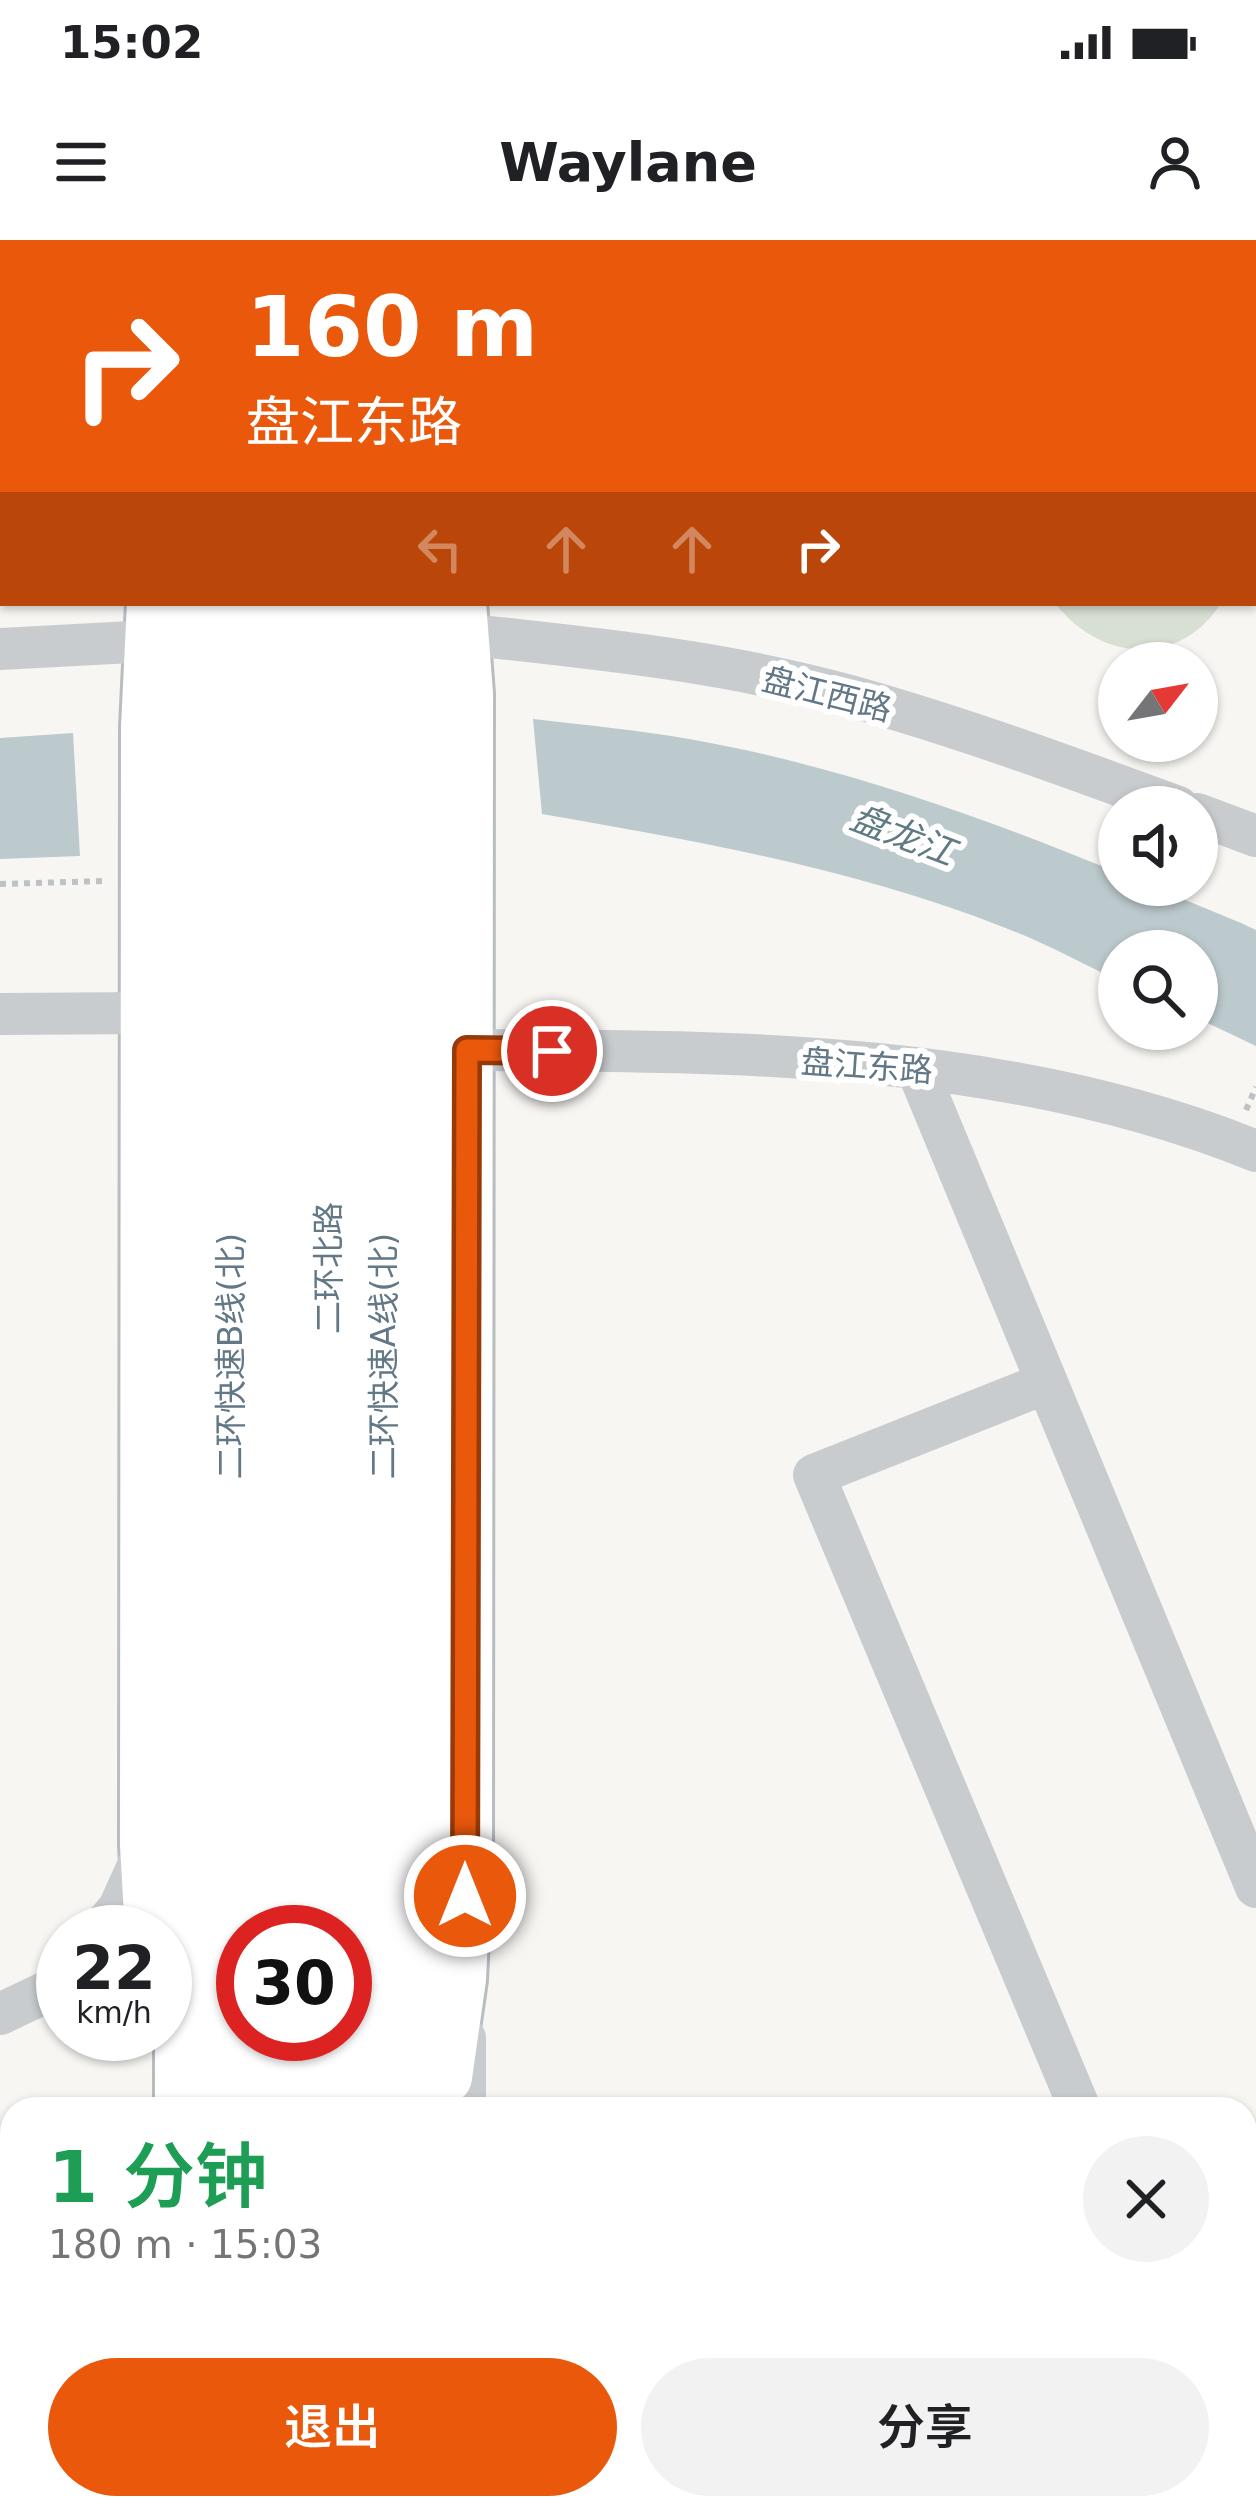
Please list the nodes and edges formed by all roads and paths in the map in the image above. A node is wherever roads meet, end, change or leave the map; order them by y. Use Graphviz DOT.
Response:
graph roads {
  1 [pos="231,606"];
  2 [pos="286,606"];
  3 [pos="328,606"];
  4 [pos="384,606"];
  5 [pos="450,613"];
  6 [pos="163,616"];
  7 [pos="0,649"];
  8 [pos="1121,786"];
  9 [pos="1218,822"];
  10 [pos="1256,836"];
  11 [pos="148,880"];
  12 [pos="0,884"];
  13 [pos="148,1012"];
  14 [pos="0,1014"];
  15 [pos="448,1055"];
  16 [pos="917,1069"];
  17 [pos="1256,1151"];
  18 [pos="1046,1383"];
  19 [pos="147,1845"];
  20 [pos="465,1854"];
  21 [pos="1256,1887"];
  22 [pos="120,1905"];
  23 [pos="150,1905"];
  24 [pos="285,1905"];
  25 [pos="327,1905"];
  26 [pos="36,1992"];
  27 [pos="36,1997"];
  28 [pos="8,2010"];
  29 [pos="166,2061"];
  30 [pos="171,2061"];
  31 [pos="285,2061"];
  32 [pos="327,2061"];
  33 [pos="167,2097"];
  34 [pos="180,2097"];
  35 [pos="183,2097"];
  36 [pos="229,2097"];
  37 [pos="284,2097"];
  38 [pos="327,2097"];
  39 [pos="383,2097"];
  40 [pos="427,2097"];
  41 [pos="442,2097"];
  42 [pos="464,2097"];
  43 [pos="1075,2097"];
  1 -- 36 [label="highway, 二环快速B线(北)"];
  2 -- 24 [label="main road, 二环北路"];
  3 -- 25 [label="main road, 二环北路"];
  4 -- 39 [label="highway, 二环快速A线(北)"];
  5 -- 8 [label="street, 盘江西路"];
  5 -- 15 [label="highway"];
  6 -- 7 [label="street"];
  6 -- 11 [label="main road"];
  6 -- 35 [label="highway"];
  9 -- 10 [label="street"];
  11 -- 12 [label="path"];
  11 -- 13 [label="main road"];
  13 -- 14 [label="street"];
  13 -- 19 [label="main road"];
  15 -- 16 [label="street, 盘江东路"];
  15 -- 20 [label="main road"];
  15 -- 40 [label="highway"];
  16 -- 17 [label="street, 盘江东路"];
  16 -- 18 [label="street"];
  18 -- 21 [label="street"];
  18 -- 43 [label="street"];
  19 -- 22 [label="street"];
  19 -- 23 [label="main road"];
  20 -- 41 [label="main road"];
  20 -- 42 [label="street"];
  26 -- 28 [label="street"];
  27 -- 28 [label="street"];
  29 -- 33 [label="street"];
  30 -- 34 [label="main road"];
  31 -- 37 [label="main road"];
  32 -- 38 [label="main road"];
}
